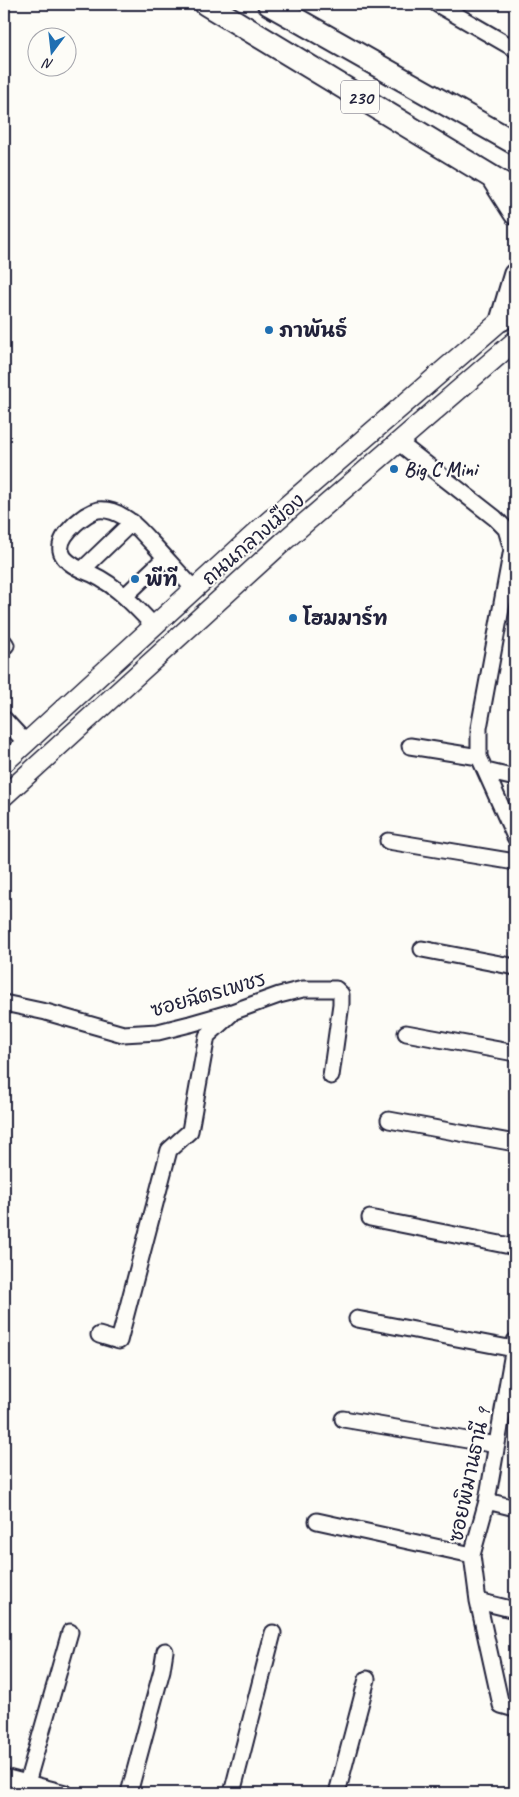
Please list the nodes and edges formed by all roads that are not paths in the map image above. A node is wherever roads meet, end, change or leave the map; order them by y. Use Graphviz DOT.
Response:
graph roads {
  1 [pos="206,4"];
  2 [pos="270,4"];
  3 [pos="437,4"];
  4 [pos="515,49"];
  5 [pos="515,143"];
  6 [pos="493,178"];
  7 [pos="515,191"];
  8 [pos="515,213"];
  9 [pos="515,276"];
  10 [pos="509,314"];
  11 [pos="515,341"];
  12 [pos="398,442"];
  13 [pos="132,522"];
  14 [pos="166,558"];
  15 [pos="82,570"];
  16 [pos="194,589"];
  17 [pos="125,596"];
  18 [pos="210,608"];
  19 [pos="154,626"];
  20 [pos="4,642"];
  21 [pos="4,647"];
  22 [pos="4,719"];
  23 [pos="26,743"];
  24 [pos="410,746"];
  25 [pos="479,757"];
  26 [pos="4,763"];
  27 [pos="486,771"];
  28 [pos="515,778"];
  29 [pos="4,796"];
  30 [pos="515,837"];
  31 [pos="388,841"];
  32 [pos="515,862"];
  33 [pos="422,949"];
  34 [pos="515,967"];
  35 [pos="4,1003"];
  36 [pos="232,1012"];
  37 [pos="406,1033"];
  38 [pos="515,1053"];
  39 [pos="331,1076"];
  40 [pos="389,1120"];
  41 [pos="515,1143"];
  42 [pos="370,1218"];
  43 [pos="515,1247"];
  44 [pos="357,1319"];
  45 [pos="99,1335"];
  46 [pos="515,1345"];
  47 [pos="510,1406"];
  48 [pos="343,1419"];
  49 [pos="497,1445"];
  50 [pos="487,1501"];
  51 [pos="515,1508"];
  52 [pos="317,1521"];
  53 [pos="472,1555"];
  54 [pos="478,1601"];
  55 [pos="515,1610"];
  56 [pos="70,1632"];
  57 [pos="273,1633"];
  58 [pos="165,1652"];
  59 [pos="367,1679"];
  60 [pos="508,1707"];
  61 [pos="4,1777"];
  62 [pos="27,1783"];
  63 [pos="65,1793"];
  64 [pos="129,1793"];
  65 [pos="232,1793"];
  66 [pos="337,1793"];
  1 -- 6 [label="highway, 230"];
  2 -- 5 [label="highway, 230"];
  3 -- 4 [label="street"];
  6 -- 7 [label="highway, 230"];
  6 -- 8 [label="highway"];
  9 -- 10 [label="highway"];
  10 -- 16 [label="main road, ถนนกลางเมือง"];
  11 -- 12 [label="main road, ถนนกลางเมือง"];
  12 -- 18 [label="main road, ถนนกลางเมือง"];
  12 -- 25 [label="street"];
  13 -- 14 [label="street"];
  13 -- 15 [label="street"];
  13 -- 15 [label="street"];
  14 -- 16 [label="street"];
  14 -- 17 [label="street"];
  15 -- 17 [label="street"];
  16 -- 18 [label="main road"];
  16 -- 19 [label="main road, ถนนกลางเมือง"];
  17 -- 19 [label="street"];
  18 -- 29 [label="main road, ถนนกลางเมือง"];
  19 -- 23 [label="main road, ถนนกลางเมือง"];
  20 -- 21 [label="street"];
  22 -- 23 [label="street"];
  23 -- 26 [label="main road, ถนนกลางเมือง"];
  24 -- 25 [label="street"];
  25 -- 27 [label="street"];
  27 -- 28 [label="street"];
  27 -- 30 [label="street"];
  31 -- 32 [label="street"];
  33 -- 34 [label="street"];
  35 -- 36 [label="street, ซอยฉัตรเพชร"];
  36 -- 39 [label="street, ซอยฉัตรเพชร"];
  36 -- 45 [label="street"];
  37 -- 38 [label="street"];
  40 -- 41 [label="street"];
  42 -- 43 [label="street"];
  44 -- 46 [label="street"];
  46 -- 47 [label="street, ซอยพิมานธานี 9"];
  47 -- 49 [label="street, ซอยพิมานธานี 9"];
  48 -- 49 [label="street"];
  49 -- 50 [label="street, ซอยพิมานธานี 9"];
  50 -- 51 [label="street"];
  50 -- 53 [label="street, ซอยพิมานธานี 9"];
  52 -- 53 [label="street"];
  53 -- 54 [label="street, ซอยพิมานธานี 9"];
  54 -- 55 [label="street"];
  54 -- 60 [label="street, ซอยพิมานธานี 9"];
  56 -- 62 [label="street"];
  57 -- 65 [label="street"];
  58 -- 64 [label="street"];
  59 -- 66 [label="street"];
  61 -- 62 [label="street"];
  62 -- 63 [label="street"];
}
